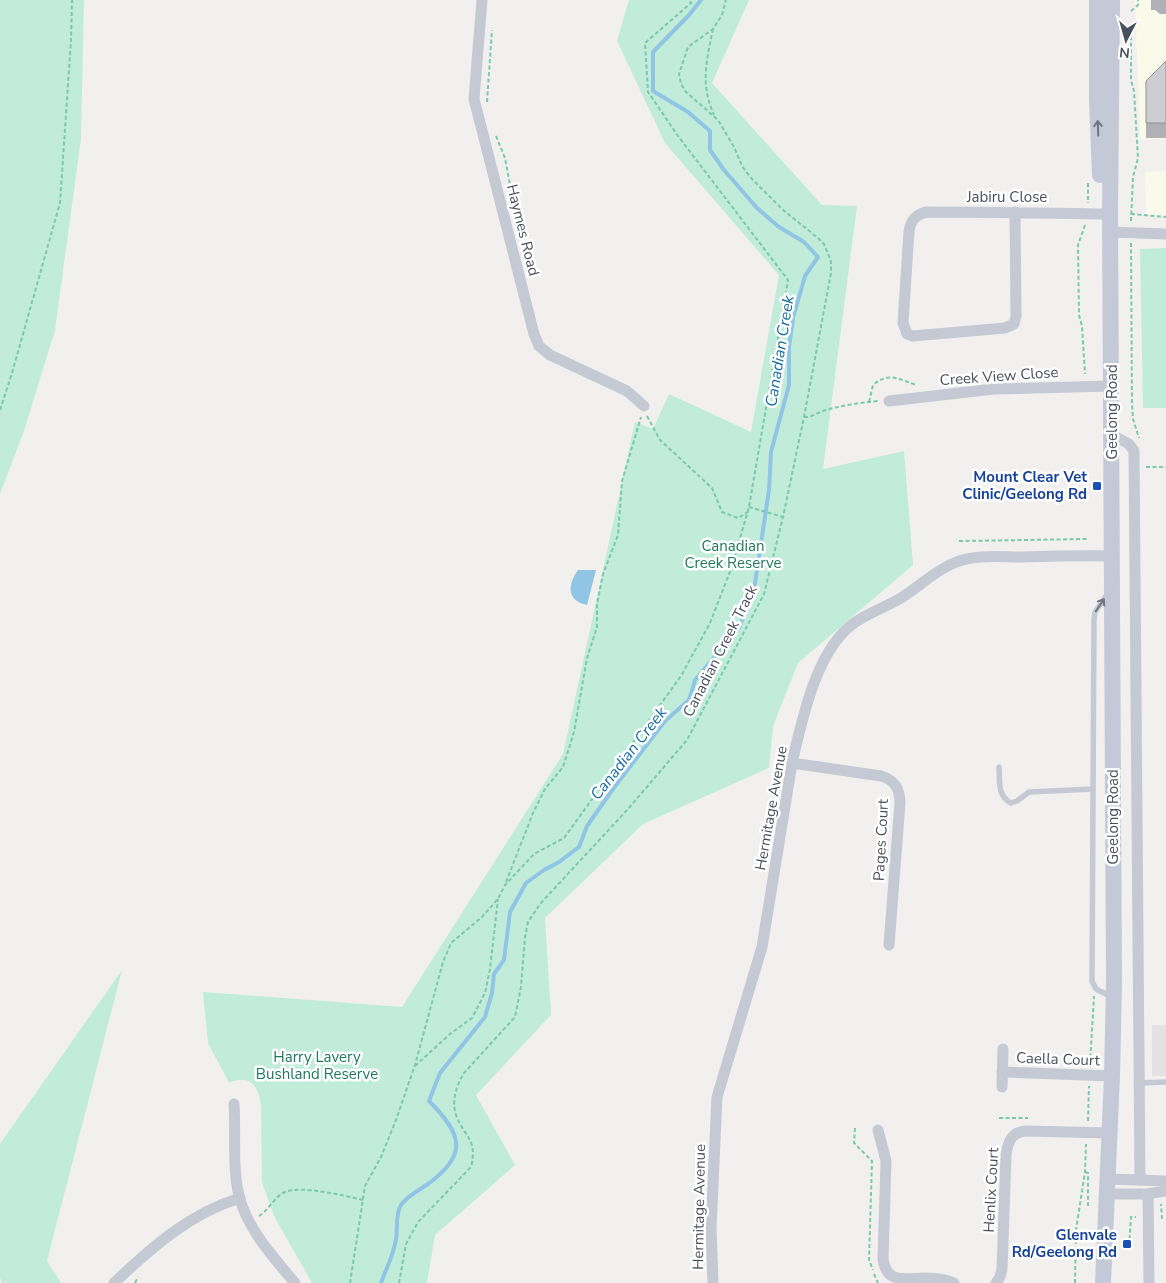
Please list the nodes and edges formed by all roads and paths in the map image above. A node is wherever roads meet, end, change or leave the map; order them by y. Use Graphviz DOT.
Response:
graph roads {
  1 [pos="72,0"];
  2 [pos="482,0"];
  3 [pos="690,0"];
  4 [pos="726,0"];
  5 [pos="1097,0"];
  6 [pos="1112,0"];
  7 [pos="1138,0"];
  8 [pos="1131,11"];
  9 [pos="1104,18"];
  10 [pos="1131,25"];
  11 [pos="713,28"];
  12 [pos="492,29"];
  13 [pos="487,105"];
  14 [pos="714,115"];
  15 [pos="495,132"];
  16 [pos="515,210"];
  17 [pos="1014,212"];
  18 [pos="1106,214"];
  19 [pos="1131,214"];
  20 [pos="1166,217"];
  21 [pos="1106,232"];
  22 [pos="1131,233"];
  23 [pos="1166,234"];
  24 [pos="1112,386"];
  25 [pos="889,401"];
  26 [pos="644,406"];
  27 [pos="0,410"];
  28 [pos="804,417"];
  29 [pos="648,421"];
  30 [pos="1112,435"];
  31 [pos="1140,440"];
  32 [pos="1112,462"];
  33 [pos="1166,467"];
  34 [pos="1134,468"];
  35 [pos="1134,482"];
  36 [pos="749,507"];
  37 [pos="748,512"];
  38 [pos="783,517"];
  39 [pos="1087,539"];
  40 [pos="959,541"];
  41 [pos="1113,556"];
  42 [pos="1113,586"];
  43 [pos="792,763"];
  44 [pos="999,767"];
  45 [pos="1093,790"];
  46 [pos="505,884"];
  47 [pos="498,899"];
  48 [pos="889,945"];
  49 [pos="1094,993"];
  50 [pos="1114,998"];
  51 [pos="1003,1049"];
  52 [pos="414,1068"];
  53 [pos="1002,1072"];
  54 [pos="1090,1075"];
  55 [pos="1112,1076"];
  56 [pos="1166,1082"];
  57 [pos="1139,1083"];
  58 [pos="1002,1087"];
  59 [pos="234,1104"];
  60 [pos="855,1128"];
  61 [pos="878,1130"];
  62 [pos="1110,1133"];
  63 [pos="1141,1180"];
  64 [pos="1166,1181"];
  65 [pos="1108,1186"];
  66 [pos="1166,1191"];
  67 [pos="1146,1194"];
  68 [pos="240,1198"];
  69 [pos="363,1200"];
  70 [pos="1088,1206"];
  71 [pos="250,1220"];
  72 [pos="138,1276"];
  73 [pos="114,1283"];
  74 [pos="135,1283"];
  75 [pos="295,1283"];
  76 [pos="350,1283"];
  77 [pos="399,1283"];
  78 [pos="713,1283"];
  79 [pos="878,1283"];
  80 [pos="954,1283"];
  81 [pos="996,1283"];
  82 [pos="1075,1283"];
  83 [pos="1103,1283"];
  84 [pos="1150,1283"];
  1 -- 27 [label="path"];
  2 -- 26 [label="street, Haymes Road"];
  3 -- 36 [label="path"];
  4 -- 11 [label="path, Canadian Creek Track"];
  5 -- 9 [label="main road, Geelong Road"];
  6 -- 9 [label="main road, Geelong Road"];
  7 -- 8 [label="path"];
  9 -- 18 [label="main road, Geelong Road"];
  10 -- 19 [label="path"];
  11 -- 14 [label="path"];
  11 -- 14 [label="path, Canadian Creek Track"];
  12 -- 13 [label="path"];
  14 -- 28 [label="path, Canadian Creek Track"];
  15 -- 16 [label="path"];
  17 -- 17 [label="street, Jabiru Close"];
  17 -- 18 [label="street, Jabiru Close"];
  18 -- 21 [label="main road, Geelong Road"];
  19 -- 20 [label="path"];
  19 -- 22 [label="path"];
  21 -- 22 [label="street"];
  21 -- 24 [label="main road, Geelong Road"];
  22 -- 23 [label="street"];
  22 -- 31 [label="path"];
  24 -- 25 [label="street, Creek View Close"];
  24 -- 30 [label="main road, Geelong Road"];
  25 -- 28 [label="path"];
  26 -- 46 [label="path"];
  28 -- 38 [label="path, Canadian Creek Track"];
  29 -- 37 [label="path"];
  30 -- 32 [label="main road, Geelong Road"];
  30 -- 34 [label="street"];
  32 -- 35 [label="street"];
  32 -- 41 [label="main road, Geelong Road"];
  33 -- 34 [label="path"];
  34 -- 35 [label="street"];
  35 -- 57 [label="street"];
  36 -- 37 [label="path"];
  36 -- 38 [label="path"];
  37 -- 46 [label="path"];
  38 -- 77 [label="path, Canadian Creek Track"];
  39 -- 40 [label="path"];
  41 -- 42 [label="main road, Geelong Road"];
  41 -- 43 [label="street, Hermitage Avenue"];
  45 -- 42 [label="lane, one-way"];
  42 -- 50 [label="main road, Geelong Road"];
  43 -- 48 [label="street, Pages Court"];
  43 -- 78 [label="street, Hermitage Avenue"];
  44 -- 45 [label="lane"];
  45 -- 50 [label="lane"];
  46 -- 47 [label="path"];
  47 -- 52 [label="path"];
  47 -- 52 [label="path"];
  49 -- 54 [label="path"];
  50 -- 55 [label="main road, Geelong Road"];
  51 -- 53 [label="street"];
  52 -- 69 [label="path"];
  53 -- 54 [label="street, Caella Court"];
  53 -- 58 [label="street"];
  54 -- 55 [label="street, Caella Court"];
  55 -- 62 [label="main road, Geelong Road"];
  56 -- 57 [label="lane"];
  57 -- 63 [label="street"];
  59 -- 68 [label="street"];
  60 -- 79 [label="path"];
  61 -- 80 [label="street"];
  62 -- 65 [label="main road, Geelong Road"];
  62 -- 81 [label="street, Henlix Court"];
  63 -- 64 [label="street"];
  63 -- 65 [label="street"];
  63 -- 67 [label="street"];
  65 -- 67 [label="street"];
  65 -- 83 [label="main road, Geelong Road"];
  66 -- 67 [label="street"];
  67 -- 84 [label="street"];
  68 -- 71 [label="street"];
  68 -- 73 [label="street"];
  69 -- 71 [label="path"];
  69 -- 76 [label="path"];
  70 -- 82 [label="path"];
  71 -- 75 [label="street"];
  72 -- 74 [label="path"];
}
